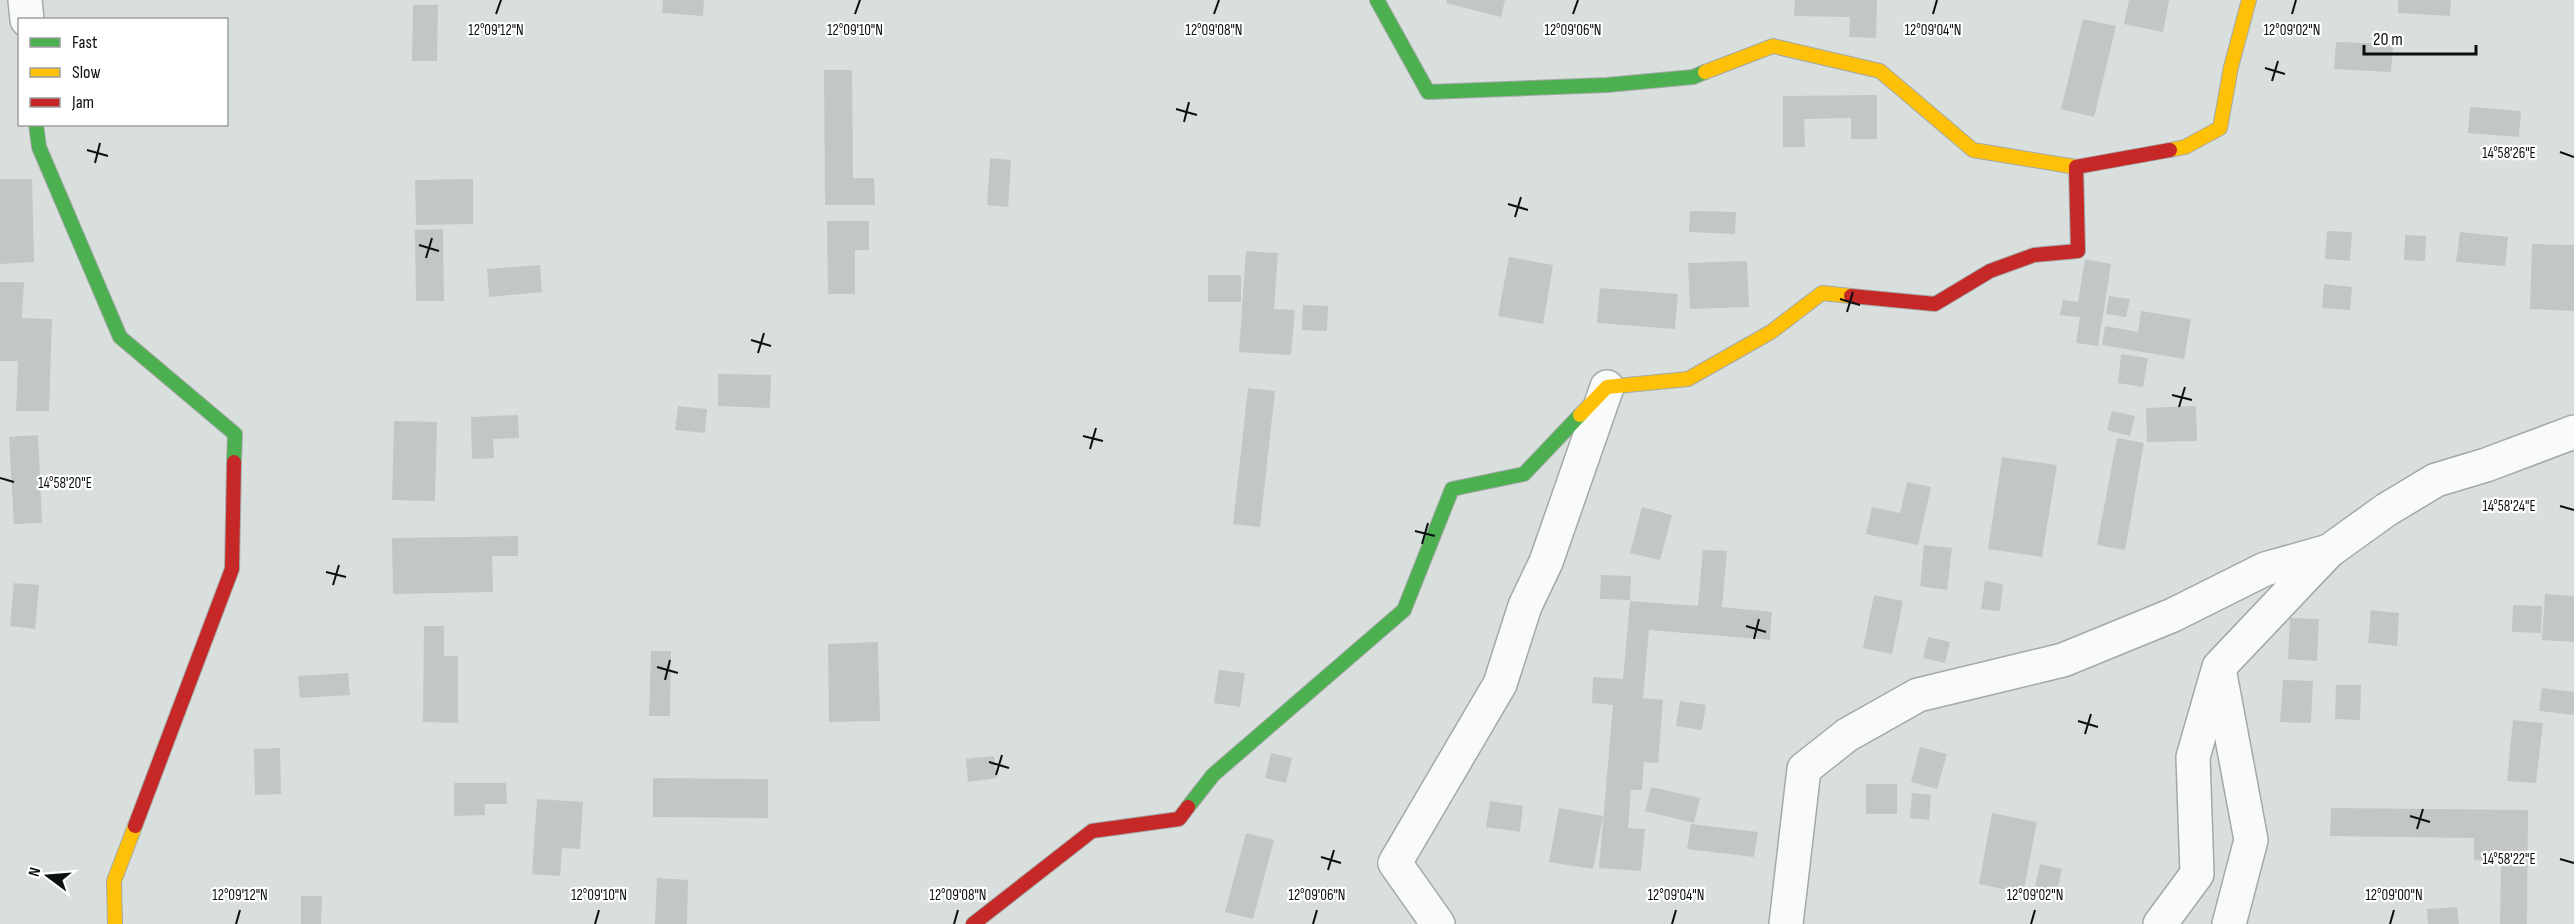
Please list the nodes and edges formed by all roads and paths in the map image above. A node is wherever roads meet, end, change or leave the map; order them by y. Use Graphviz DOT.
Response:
graph roads {
  1 [pos="25,0"];
  2 [pos="1377,0"];
  3 [pos="2249,0"];
  4 [pos="27,18"];
  5 [pos="36,126"];
  6 [pos="2076,167"];
  7 [pos="1607,387"];
  8 [pos="2574,432"];
  9 [pos="2329,551"];
  10 [pos="2218,667"];
  11 [pos="115,924"];
  12 [pos="973,924"];
  13 [pos="1438,924"];
  14 [pos="1786,924"];
  15 [pos="2160,924"];
  16 [pos="2229,924"];
  1 -- 4 [label="street"];
  2 -- 6 [label="street"];
  3 -- 6 [label="street"];
  5 -- 11 [label="street"];
  6 -- 7 [label="street"];
  7 -- 12 [label="street"];
  7 -- 13 [label="street"];
  8 -- 9 [label="street"];
  9 -- 10 [label="street"];
  9 -- 14 [label="street"];
  10 -- 15 [label="street"];
  10 -- 16 [label="street"];
}
